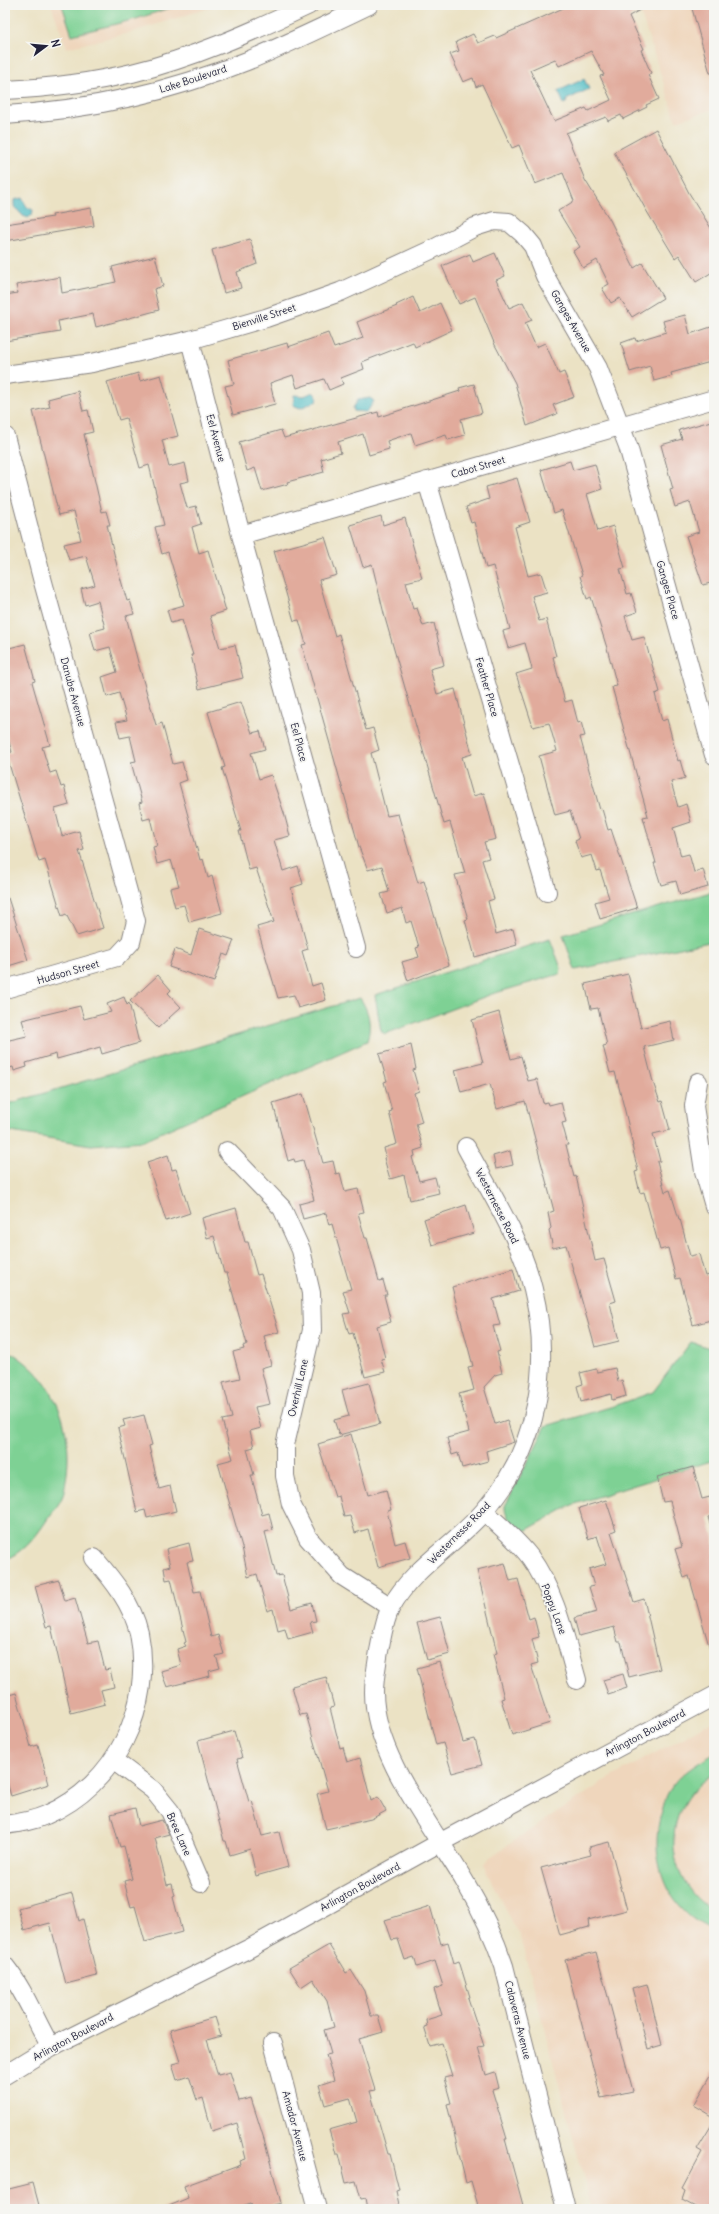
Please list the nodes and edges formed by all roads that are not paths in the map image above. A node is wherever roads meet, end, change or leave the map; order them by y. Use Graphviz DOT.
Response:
graph roads {
  1 [pos="309,5"];
  2 [pos="369,5"];
  3 [pos="5,90"];
  4 [pos="5,115"];
  5 [pos="509,222"];
  6 [pos="190,340"];
  7 [pos="5,375"];
  8 [pos="714,399"];
  9 [pos="621,427"];
  10 [pos="5,436"];
  11 [pos="427,481"];
  12 [pos="242,535"];
  13 [pos="714,755"];
  14 [pos="547,892"];
  15 [pos="127,947"];
  16 [pos="356,948"];
  17 [pos="5,989"];
  18 [pos="698,1082"];
  19 [pos="466,1147"];
  20 [pos="227,1151"];
  21 [pos="714,1206"];
  22 [pos="484,1511"];
  23 [pos="94,1558"];
  24 [pos="391,1607"];
  25 [pos="577,1680"];
  26 [pos="714,1696"];
  27 [pos="113,1760"];
  28 [pos="5,1825"];
  29 [pos="440,1842"];
  30 [pos="201,1883"];
  31 [pos="5,1966"];
  32 [pos="273,2043"];
  33 [pos="51,2047"];
  34 [pos="5,2075"];
  35 [pos="317,2209"];
  36 [pos="566,2209"];
  1 -- 3 [label="street"];
  2 -- 4 [label="street, Lake Boulevard"];
  5 -- 6 [label="street, Bienville Street"];
  5 -- 9 [label="street, Ganges Avenue"];
  6 -- 7 [label="street, Bienville Street"];
  6 -- 12 [label="street, Eel Avenue"];
  8 -- 9 [label="street, Cabot Street"];
  9 -- 11 [label="street, Cabot Street"];
  9 -- 13 [label="street, Ganges Place"];
  10 -- 15 [label="street, Danube Avenue"];
  11 -- 12 [label="street, Cabot Street"];
  11 -- 14 [label="street, Feather Place"];
  12 -- 16 [label="street, Eel Place"];
  15 -- 17 [label="street, Hudson Street"];
  18 -- 21 [label="street"];
  19 -- 22 [label="street, Westernesse Road"];
  20 -- 24 [label="street, Overhill Lane"];
  22 -- 24 [label="street, Westernesse Road"];
  22 -- 25 [label="street, Poppy Lane"];
  23 -- 27 [label="street"];
  24 -- 29 [label="street, Westernesse Road"];
  26 -- 29 [label="street, Arlington Boulevard"];
  27 -- 28 [label="street"];
  27 -- 30 [label="street, Bree Lane"];
  29 -- 33 [label="street, Arlington Boulevard"];
  29 -- 36 [label="street, Calaveras Avenue"];
  31 -- 33 [label="street"];
  32 -- 35 [label="street, Amador Avenue"];
  33 -- 34 [label="street, Arlington Boulevard"];
}
